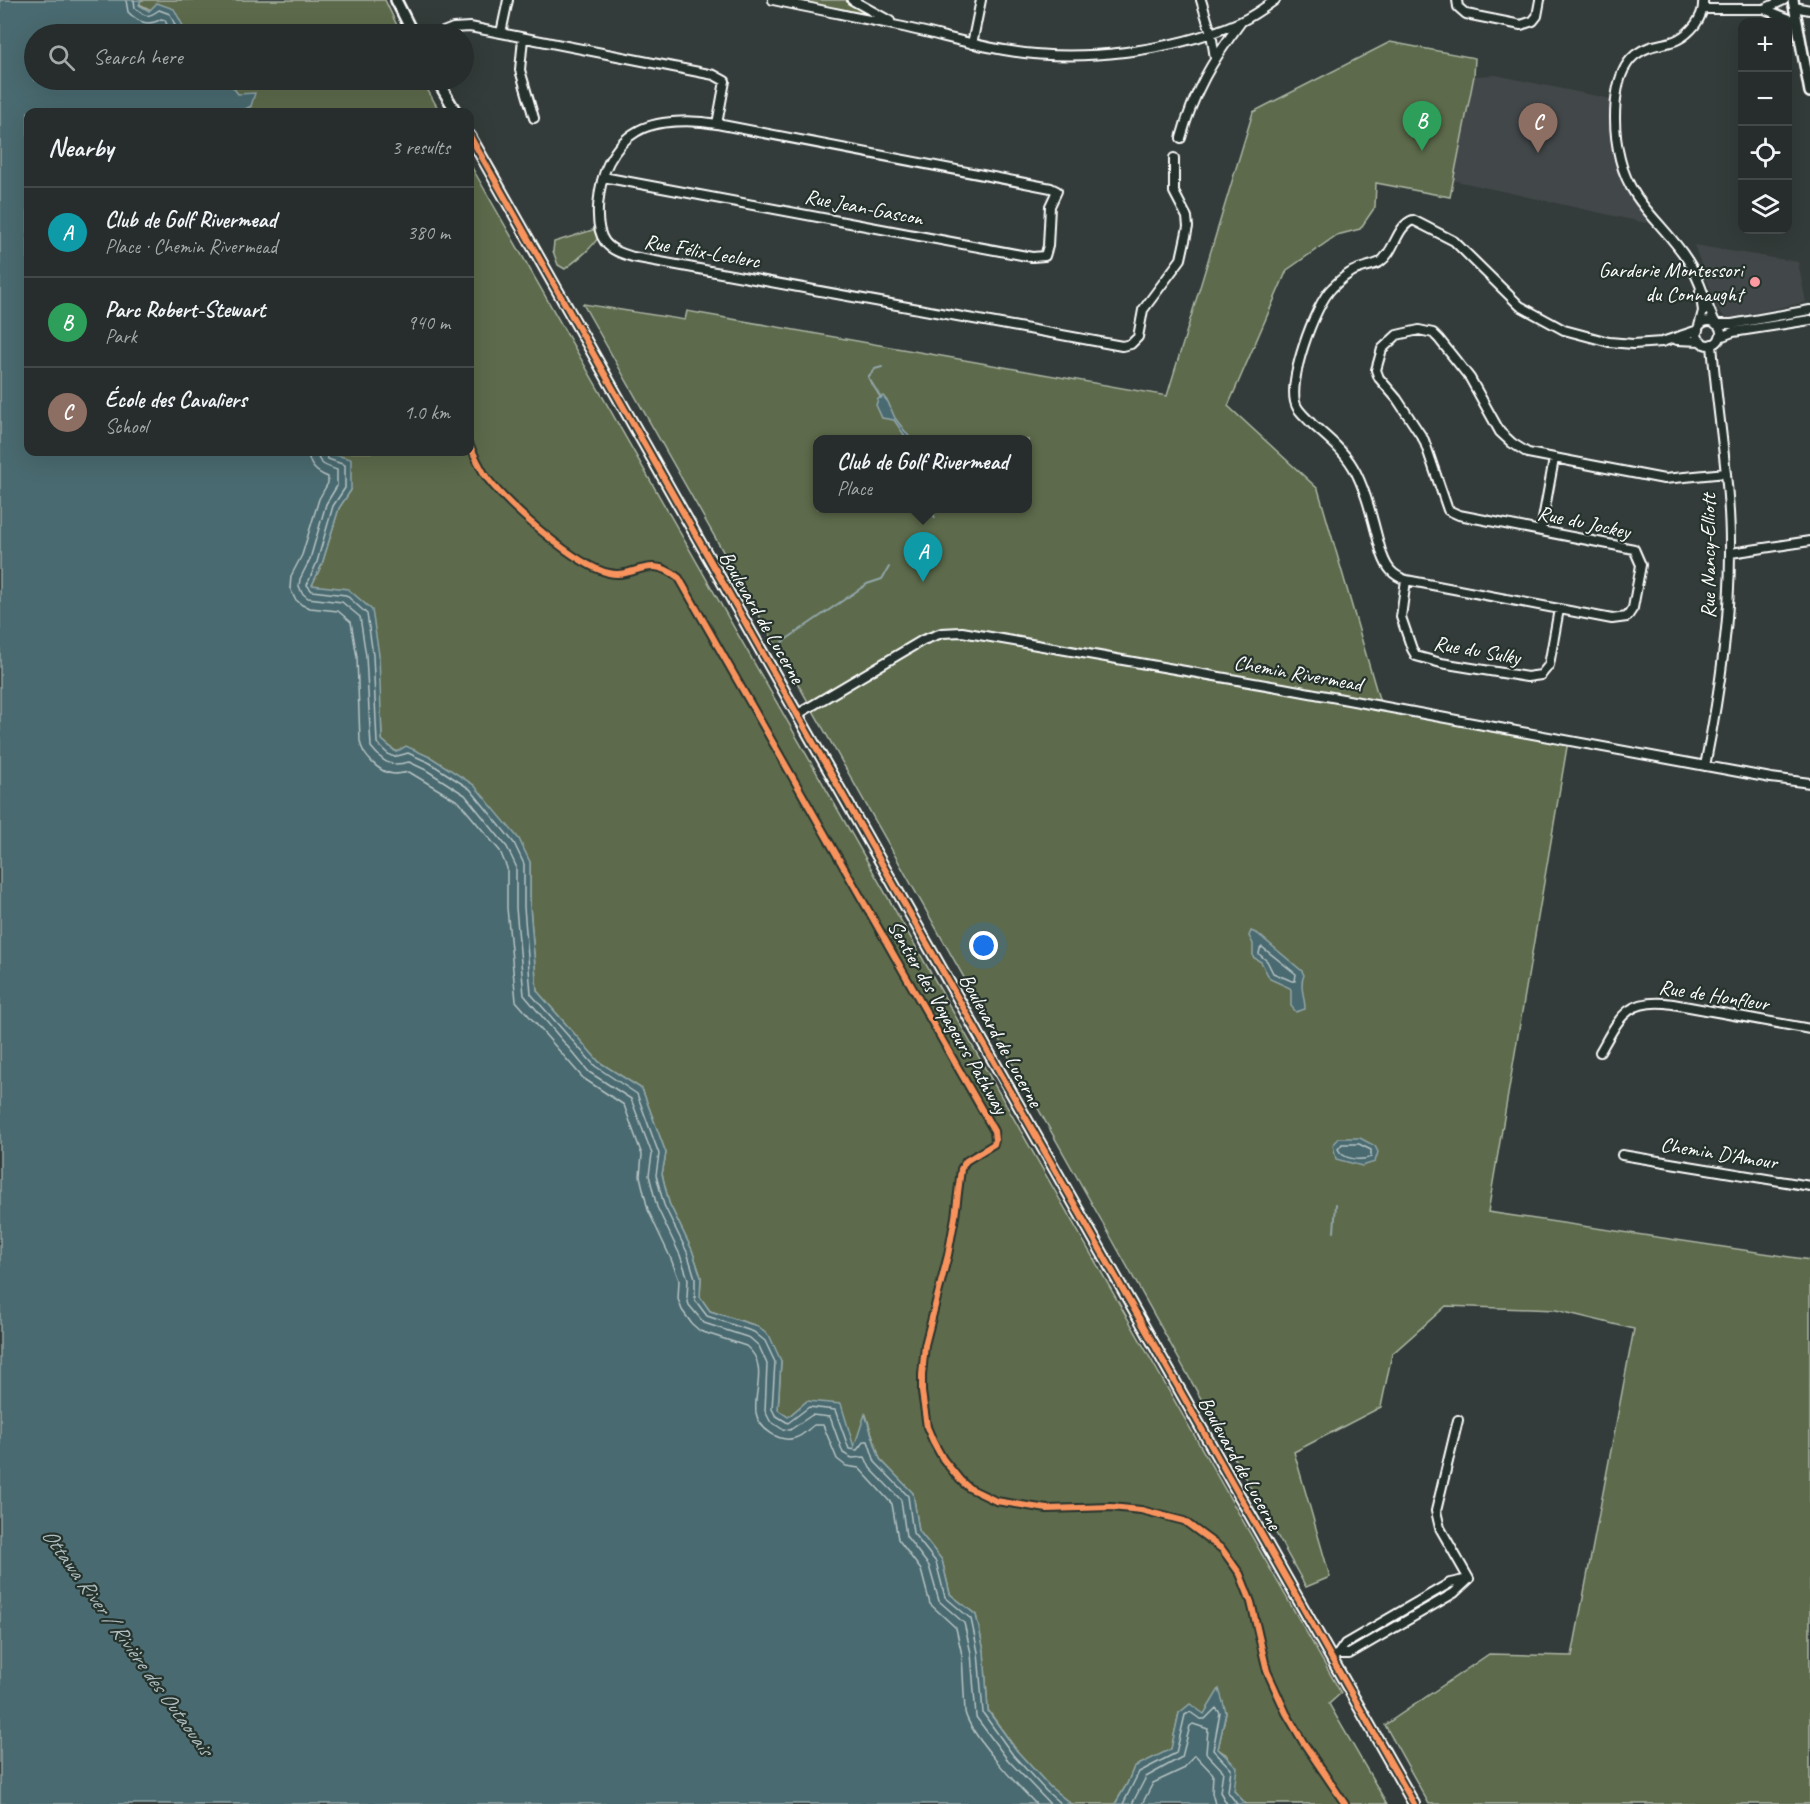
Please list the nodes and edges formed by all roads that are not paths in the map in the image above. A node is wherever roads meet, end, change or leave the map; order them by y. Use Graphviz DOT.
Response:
graph roads {
  1 [pos="396,0"];
  2 [pos="508,0"];
  3 [pos="773,0"];
  4 [pos="852,0"];
  5 [pos="981,0"];
  6 [pos="1201,0"];
  7 [pos="1275,0"];
  8 [pos="1457,0"];
  9 [pos="1540,0"];
  10 [pos="1703,0"];
  11 [pos="1784,0"];
  12 [pos="1793,4"];
  13 [pos="1704,9"];
  14 [pos="1764,9"];
  15 [pos="1810,10"];
  16 [pos="1242,21"];
  17 [pos="1797,22"];
  18 [pos="408,24"];
  19 [pos="900,26"];
  20 [pos="474,29"];
  21 [pos="501,33"];
  22 [pos="1211,33"];
  23 [pos="524,38"];
  24 [pos="972,44"];
  25 [pos="1215,58"];
  26 [pos="443,90"];
  27 [pos="1810,92"];
  28 [pos="454,108"];
  29 [pos="534,118"];
  30 [pos="717,124"];
  31 [pos="1181,138"];
  32 [pos="474,143"];
  33 [pos="1174,158"];
  34 [pos="603,177"];
  35 [pos="1050,188"];
  36 [pos="1699,284"];
  37 [pos="1810,310"];
  38 [pos="1810,320"];
  39 [pos="1716,324"];
  40 [pos="1699,328"];
  41 [pos="1720,337"];
  42 [pos="1669,340"];
  43 [pos="1701,341"];
  44 [pos="1712,344"];
  45 [pos="1554,459"];
  46 [pos="1726,473"];
  47 [pos="1541,530"];
  48 [pos="1810,541"];
  49 [pos="1731,553"];
  50 [pos="1406,580"];
  51 [pos="1559,609"];
  52 [pos="798,714"];
  53 [pos="1705,766"];
  54 [pos="1810,783"];
  55 [pos="1810,1029"];
  56 [pos="1600,1052"];
  57 [pos="1623,1155"];
  58 [pos="1810,1186"];
  59 [pos="1458,1420"];
  60 [pos="1334,1656"];
  61 [pos="1414,1804"];
  1 -- 18 [label="main road"];
  2 -- 21 [label="street"];
  3 -- 19 [label="street"];
  4 -- 19 [label="street"];
  5 -- 24 [label="street"];
  6 -- 22 [label="street"];
  7 -- 16 [label="street"];
  8 -- 9 [label="street"];
  10 -- 13 [label="street"];
  11 -- 14 [label="street"];
  12 -- 15 [label="street"];
  12 -- 17 [label="main road"];
  13 -- 14 [label="street"];
  13 -- 36 [label="street"];
  14 -- 17 [label="street"];
  16 -- 22 [label="street"];
  16 -- 25 [label="street"];
  17 -- 27 [label="main road"];
  19 -- 24 [label="street"];
  20 -- 21 [label="street"];
  21 -- 23 [label="street"];
  22 -- 24 [label="street"];
  22 -- 25 [label="street"];
  23 -- 29 [label="street"];
  23 -- 30 [label="street"];
  25 -- 31 [label="street"];
  26 -- 28 [label="main road"];
  30 -- 34 [label="street, Rue Félix-Leclerc"];
  30 -- 35 [label="street, Rue Félix-Leclerc"];
  32 -- 52 [label="main road, Boulevard de Lucerne"];
  33 -- 34 [label="street, Rue Félix-Leclerc"];
  34 -- 35 [label="street, Rue Jean-Gascon"];
  36 -- 39 [label="street"];
  36 -- 40 [label="street"];
  37 -- 39 [label="street"];
  38 -- 41 [label="street"];
  39 -- 40 [label="street"];
  39 -- 41 [label="street"];
  40 -- 42 [label="street"];
  40 -- 43 [label="street"];
  41 -- 44 [label="street"];
  42 -- 43 [label="street"];
  42 -- 50 [label="street"];
  43 -- 44 [label="street"];
  44 -- 46 [label="street, Rue Nancy-Elliott"];
  45 -- 46 [label="street, Rue du Jockey"];
  45 -- 47 [label="street"];
  45 -- 47 [label="street, Rue du Jockey"];
  46 -- 49 [label="street, Rue Nancy-Elliott"];
  47 -- 51 [label="street, Rue du Jockey"];
  48 -- 49 [label="street"];
  49 -- 53 [label="street, Rue Nancy-Elliott"];
  50 -- 51 [label="street, Rue du Jockey"];
  50 -- 51 [label="street, Rue du Sulky"];
  52 -- 53 [label="street, Chemin Rivermead"];
  52 -- 60 [label="main road, Boulevard de Lucerne"];
  53 -- 54 [label="street, Chemin Rivermead"];
  55 -- 56 [label="street, Rue de Honfleur"];
  57 -- 58 [label="street, Chemin D'Amour"];
  59 -- 60 [label="street"];
  60 -- 61 [label="main road, Boulevard de Lucerne"];
}
